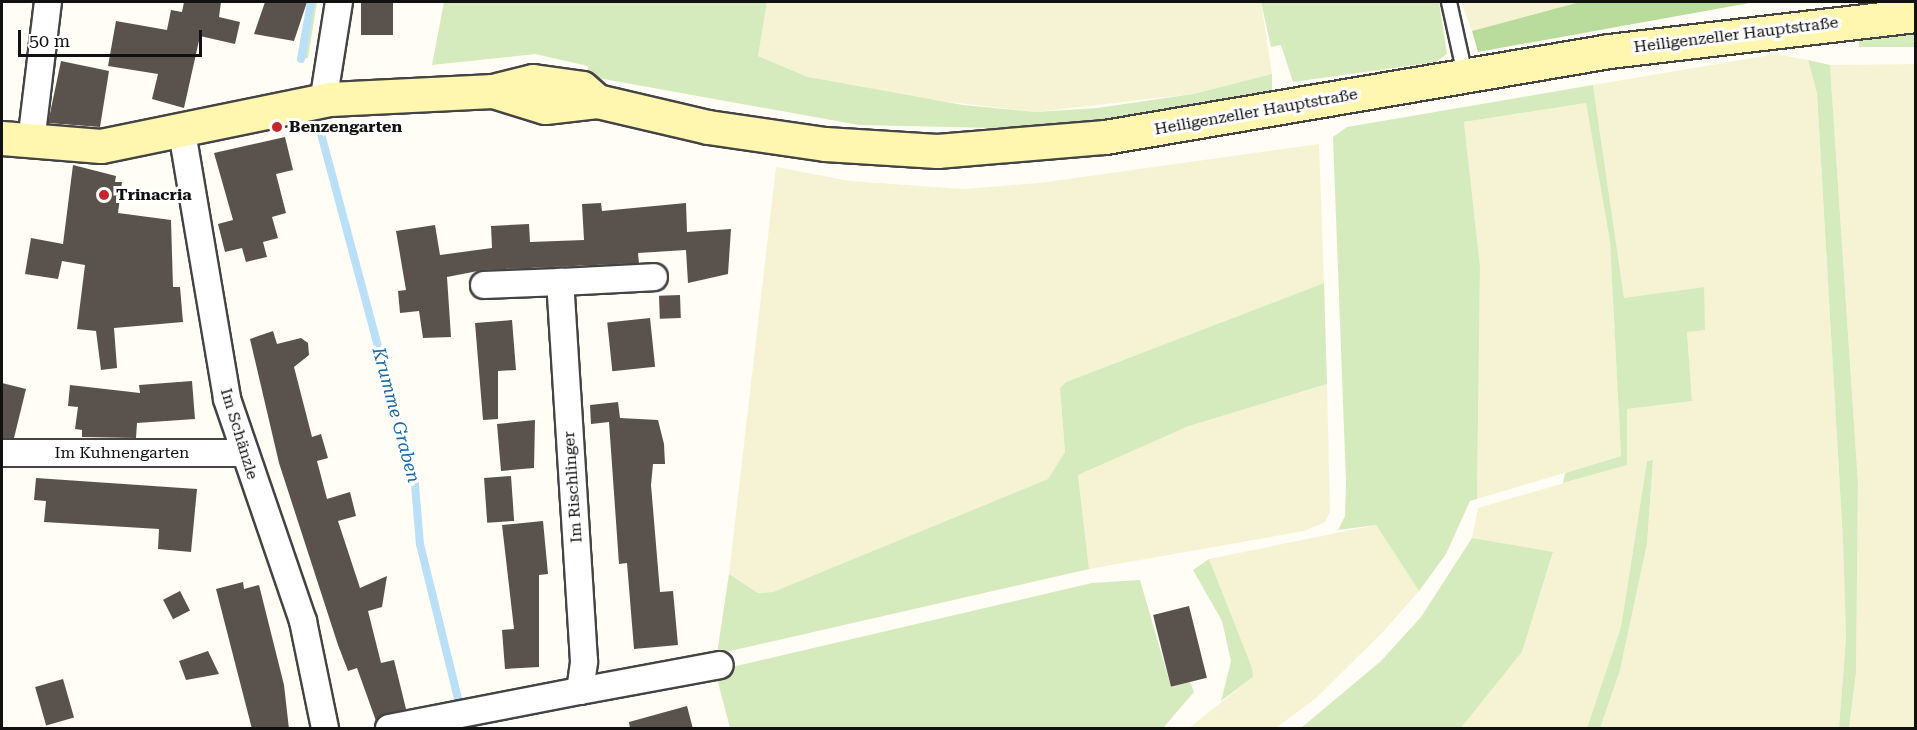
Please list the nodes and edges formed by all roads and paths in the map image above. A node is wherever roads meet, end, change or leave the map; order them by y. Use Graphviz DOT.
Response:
graph roads {
  1 [pos="48,2"];
  2 [pos="339,2"];
  3 [pos="1449,2"];
  4 [pos="1916,15"];
  5 [pos="1466,75"];
  6 [pos="330,99"];
  7 [pos="182,132"];
  8 [pos="16,140"];
  9 [pos="654,277"];
  10 [pos="560,282"];
  11 [pos="484,285"];
  12 [pos="2,453"];
  13 [pos="243,453"];
  14 [pos="720,665"];
  15 [pos="580,692"];
  16 [pos="325,729"];
  17 [pos="389,729"];
  1 -- 8 [label="street"];
  2 -- 6 [label="street"];
  3 -- 5 [label="lane"];
  4 -- 5 [label="street, Heiligenzeller Hauptstraße"];
  5 -- 6 [label="street, Heiligenzeller Hauptstraße"];
  6 -- 7 [label="street, Heiligenzeller Hauptstraße"];
  7 -- 8 [label="street, Heiligenzeller Hauptstraße"];
  7 -- 13 [label="street, Im Schänzle"];
  9 -- 10 [label="street"];
  10 -- 11 [label="street"];
  10 -- 15 [label="street, Im Rischlinger"];
  12 -- 13 [label="street, Im Kuhnengarten"];
  13 -- 16 [label="street, Im Schänzle"];
  14 -- 15 [label="street"];
  15 -- 17 [label="street"];
}
